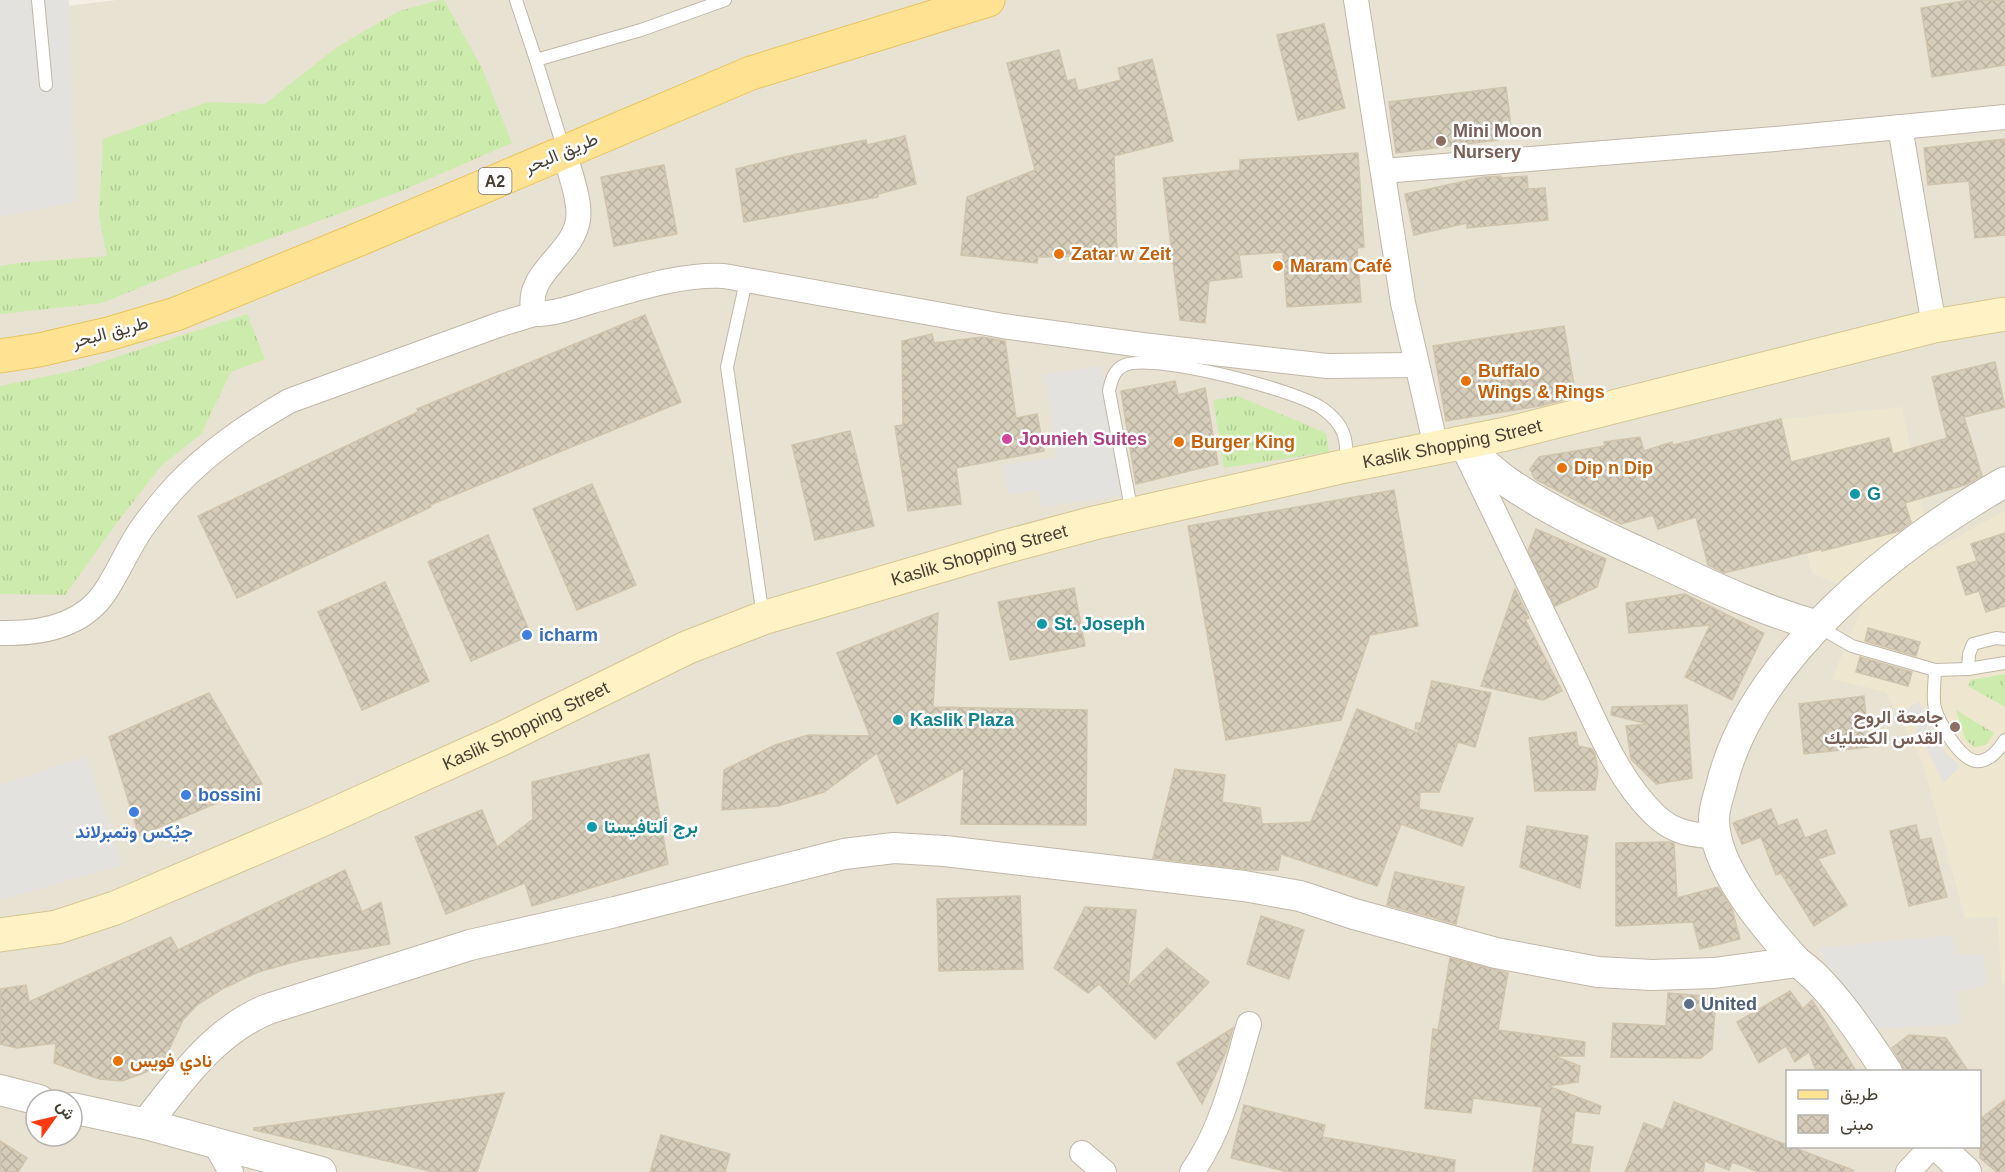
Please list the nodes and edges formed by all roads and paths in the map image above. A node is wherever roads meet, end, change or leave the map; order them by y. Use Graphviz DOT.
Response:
graph roads {
  1 [pos="38,0"];
  2 [pos="516,0"];
  3 [pos="725,0"];
  4 [pos="988,0"];
  5 [pos="1356,0"];
  6 [pos="536,60"];
  7 [pos="46,86"];
  8 [pos="2005,117"];
  9 [pos="1900,127"];
  10 [pos="564,152"];
  11 [pos="1383,171"];
  12 [pos="746,281"];
  13 [pos="534,314"];
  14 [pos="2005,314"];
  15 [pos="1934,326"];
  16 [pos="0,356"];
  17 [pos="1416,365"];
  18 [pos="1448,445"];
  19 [pos="1345,466"];
  20 [pos="2005,482"];
  21 [pos="1132,514"];
  22 [pos="763,618"];
  23 [pos="1818,626"];
  24 [pos="0,633"];
  25 [pos="2005,639"];
  26 [pos="2005,663"];
  27 [pos="1968,669"];
  28 [pos="1935,670"];
  29 [pos="2005,740"];
  30 [pos="1717,836"];
  31 [pos="0,935"];
  32 [pos="1797,962"];
  33 [pos="1249,1024"];
  34 [pos="1886,1070"];
  35 [pos="0,1090"];
  36 [pos="24,1096"];
  37 [pos="84,1111"];
  38 [pos="146,1124"];
  39 [pos="215,1144"];
  40 [pos="1930,1148"];
  41 [pos="1940,1148"];
  42 [pos="1082,1153"];
  43 [pos="231,1172"];
  44 [pos="321,1172"];
  45 [pos="1104,1172"];
  46 [pos="1192,1172"];
  47 [pos="1908,1172"];
  48 [pos="1966,1172"];
  1 -- 7 [label="lane"];
  2 -- 6 [label="lane"];
  3 -- 6 [label="lane"];
  4 -- 10 [label="main road, طريق البحر / A2"];
  5 -- 11 [label="street"];
  6 -- 10 [label="lane"];
  8 -- 9 [label="street"];
  9 -- 11 [label="street"];
  9 -- 15 [label="street"];
  10 -- 13 [label="street"];
  10 -- 16 [label="main road, طريق البحر / A2"];
  11 -- 17 [label="street"];
  12 -- 13 [label="street"];
  12 -- 17 [label="street"];
  12 -- 22 [label="lane"];
  13 -- 24 [label="street"];
  14 -- 15 [label="main road, Kaslik Shopping Street"];
  15 -- 18 [label="main road, Kaslik Shopping Street"];
  17 -- 18 [label="street"];
  18 -- 19 [label="main road, Kaslik Shopping Street"];
  18 -- 23 [label="street"];
  18 -- 30 [label="street"];
  19 -- 21 [label="main road, Kaslik Shopping Street"];
  19 -- 21 [label="lane"];
  20 -- 23 [label="street"];
  21 -- 22 [label="main road, Kaslik Shopping Street"];
  22 -- 31 [label="main road, Kaslik Shopping Street"];
  23 -- 28 [label="lane"];
  23 -- 30 [label="street"];
  25 -- 27 [label="lane"];
  26 -- 27 [label="lane"];
  27 -- 28 [label="lane"];
  28 -- 29 [label="lane"];
  30 -- 32 [label="street"];
  32 -- 34 [label="street"];
  32 -- 38 [label="street"];
  33 -- 46 [label="street"];
  35 -- 36 [label="street"];
  37 -- 38 [label="street"];
  38 -- 39 [label="street"];
  39 -- 43 [label="street"];
  39 -- 44 [label="street"];
  40 -- 47 [label="street"];
  41 -- 48 [label="street"];
  42 -- 45 [label="street"];
}
